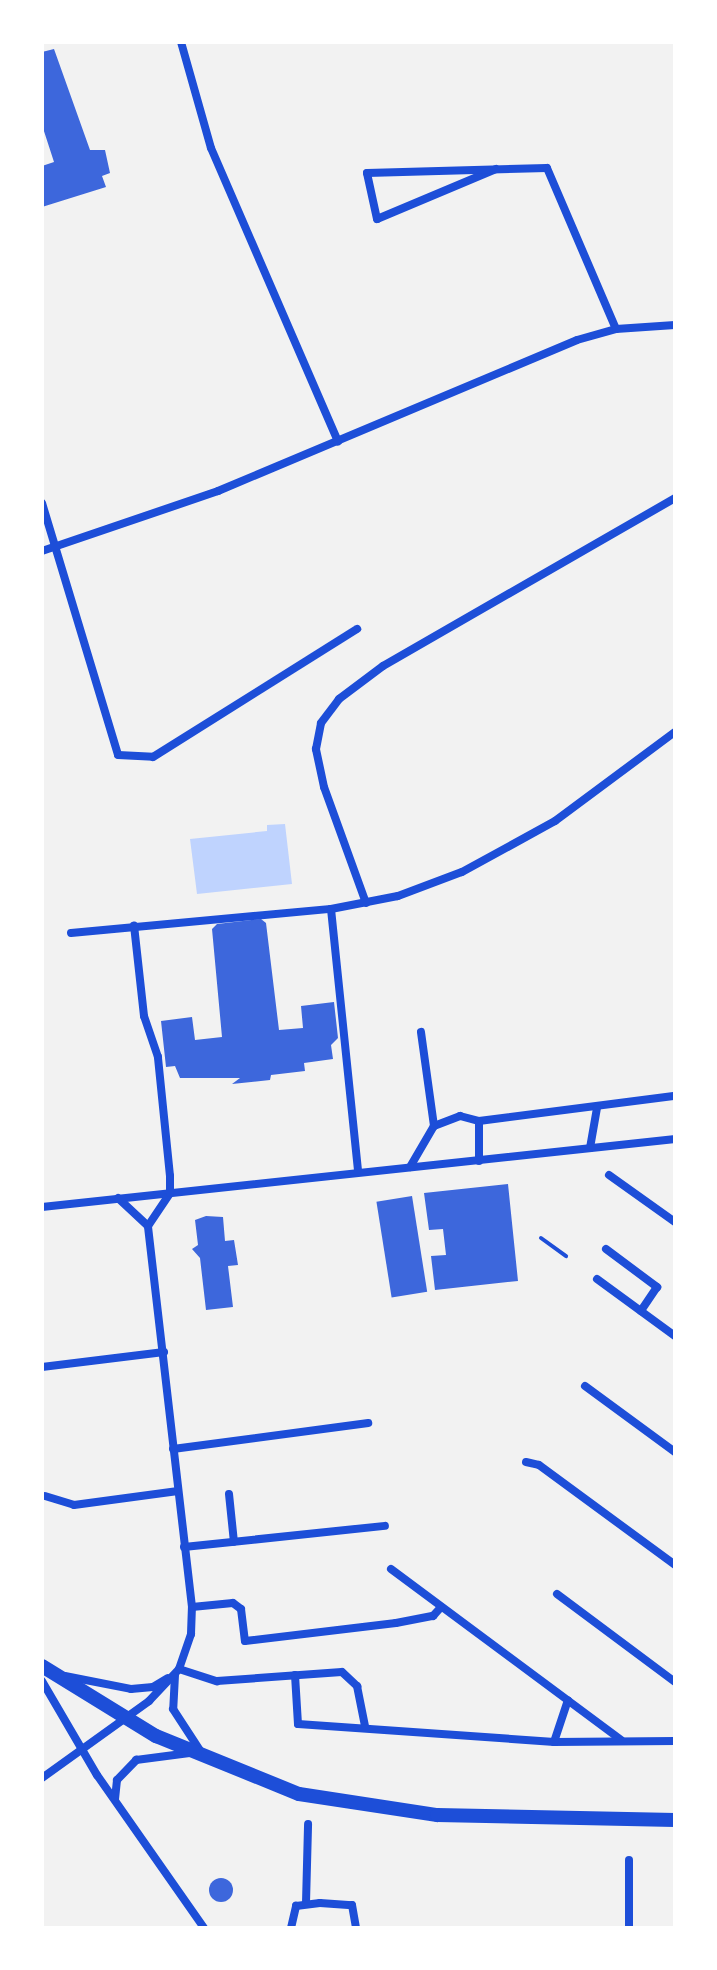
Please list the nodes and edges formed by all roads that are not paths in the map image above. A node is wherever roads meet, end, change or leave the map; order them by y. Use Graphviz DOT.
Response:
graph roads {
  1 [pos="181,42"];
  2 [pos="496,169"];
  3 [pos="675,325"];
  4 [pos="616,329"];
  5 [pos="338,442"];
  6 [pos="675,498"];
  7 [pos="42,503"];
  8 [pos="56,546"];
  9 [pos="42,551"];
  10 [pos="357,629"];
  11 [pos="675,732"];
  12 [pos="366,903"];
  13 [pos="331,909"];
  14 [pos="134,926"];
  15 [pos="71,933"];
  16 [pos="421,1032"];
  17 [pos="675,1096"];
  18 [pos="597,1108"];
  19 [pos="479,1121"];
  20 [pos="434,1126"];
  21 [pos="675,1139"];
  22 [pos="590,1148"];
  23 [pos="479,1161"];
  24 [pos="410,1167"];
  25 [pos="358,1172"];
  26 [pos="609,1175"];
  27 [pos="170,1193"];
  28 [pos="117,1198"];
  29 [pos="42,1207"];
  30 [pos="675,1222"];
  31 [pos="148,1226"];
  32 [pos="541,1238"];
  33 [pos="606,1249"];
  34 [pos="566,1256"];
  35 [pos="597,1279"];
  36 [pos="641,1311"];
  37 [pos="675,1336"];
  38 [pos="164,1352"];
  39 [pos="42,1367"];
  40 [pos="585,1386"];
  41 [pos="368,1423"];
  42 [pos="173,1449"];
  43 [pos="675,1452"];
  44 [pos="526,1462"];
  45 [pos="178,1491"];
  46 [pos="229,1494"];
  47 [pos="45,1496"];
  48 [pos="385,1526"];
  49 [pos="234,1542"];
  50 [pos="184,1547"];
  51 [pos="675,1565"];
  52 [pos="391,1569"];
  53 [pos="557,1594"];
  54 [pos="192,1607"];
  55 [pos="441,1607"];
  56 [pos="177,1672"];
  57 [pos="45,1673"];
  58 [pos="295,1675"];
  59 [pos="675,1682"];
  60 [pos="568,1700"];
  61 [pos="126,1720"];
  62 [pos="365,1726"];
  63 [pos="622,1740"];
  64 [pos="675,1741"];
  65 [pos="554,1742"];
  66 [pos="82,1750"];
  67 [pos="190,1753"];
  68 [pos="209,1761"];
  69 [pos="42,1778"];
  70 [pos="114,1800"];
  71 [pos="675,1820"];
  72 [pos="308,1824"];
  73 [pos="629,1860"];
  74 [pos="306,1903"];
  75 [pos="204,1928"];
  76 [pos="291,1928"];
  77 [pos="356,1928"];
  78 [pos="629,1928"];
  1 -- 5 [label="street"];
  2 -- 2 [label="street"];
  2 -- 4 [label="street"];
  3 -- 4 [label="street"];
  4 -- 5 [label="street"];
  5 -- 8 [label="street"];
  6 -- 12 [label="street"];
  7 -- 8 [label="street"];
  8 -- 9 [label="street"];
  8 -- 10 [label="street"];
  11 -- 12 [label="street"];
  12 -- 13 [label="street"];
  13 -- 14 [label="street"];
  13 -- 25 [label="street"];
  14 -- 15 [label="street"];
  14 -- 27 [label="street"];
  16 -- 20 [label="street"];
  17 -- 18 [label="street"];
  18 -- 19 [label="street"];
  18 -- 22 [label="street"];
  19 -- 20 [label="street"];
  19 -- 23 [label="street"];
  20 -- 24 [label="street"];
  21 -- 22 [label="street"];
  22 -- 23 [label="street"];
  23 -- 24 [label="street"];
  24 -- 25 [label="street"];
  25 -- 27 [label="street"];
  26 -- 30 [label="street"];
  27 -- 28 [label="street"];
  27 -- 31 [label="street"];
  28 -- 29 [label="street"];
  28 -- 31 [label="street"];
  31 -- 38 [label="street"];
  32 -- 34 [label="lane"];
  33 -- 36 [label="street"];
  35 -- 36 [label="street"];
  36 -- 37 [label="street"];
  38 -- 39 [label="street"];
  38 -- 42 [label="street"];
  40 -- 43 [label="street"];
  41 -- 42 [label="street"];
  42 -- 45 [label="street"];
  44 -- 51 [label="street"];
  45 -- 47 [label="street"];
  45 -- 50 [label="street"];
  46 -- 49 [label="street"];
  48 -- 49 [label="street"];
  49 -- 50 [label="street"];
  50 -- 54 [label="street"];
  52 -- 55 [label="street"];
  53 -- 59 [label="street"];
  54 -- 55 [label="street"];
  54 -- 56 [label="street"];
  55 -- 60 [label="street"];
  56 -- 57 [label="street"];
  56 -- 58 [label="street"];
  56 -- 61 [label="street"];
  56 -- 68 [label="street"];
  57 -- 61 [label="main road"];
  57 -- 66 [label="street"];
  58 -- 62 [label="street"];
  58 -- 62 [label="street"];
  60 -- 63 [label="street"];
  60 -- 65 [label="street"];
  61 -- 66 [label="street"];
  61 -- 67 [label="main road"];
  62 -- 65 [label="street"];
  63 -- 64 [label="street"];
  63 -- 65 [label="street"];
  66 -- 69 [label="street"];
  66 -- 70 [label="street"];
  67 -- 68 [label="main road"];
  67 -- 70 [label="street"];
  68 -- 71 [label="main road"];
  70 -- 75 [label="street"];
  72 -- 74 [label="street"];
  73 -- 78 [label="street"];
  74 -- 76 [label="street"];
  74 -- 77 [label="street"];
}
